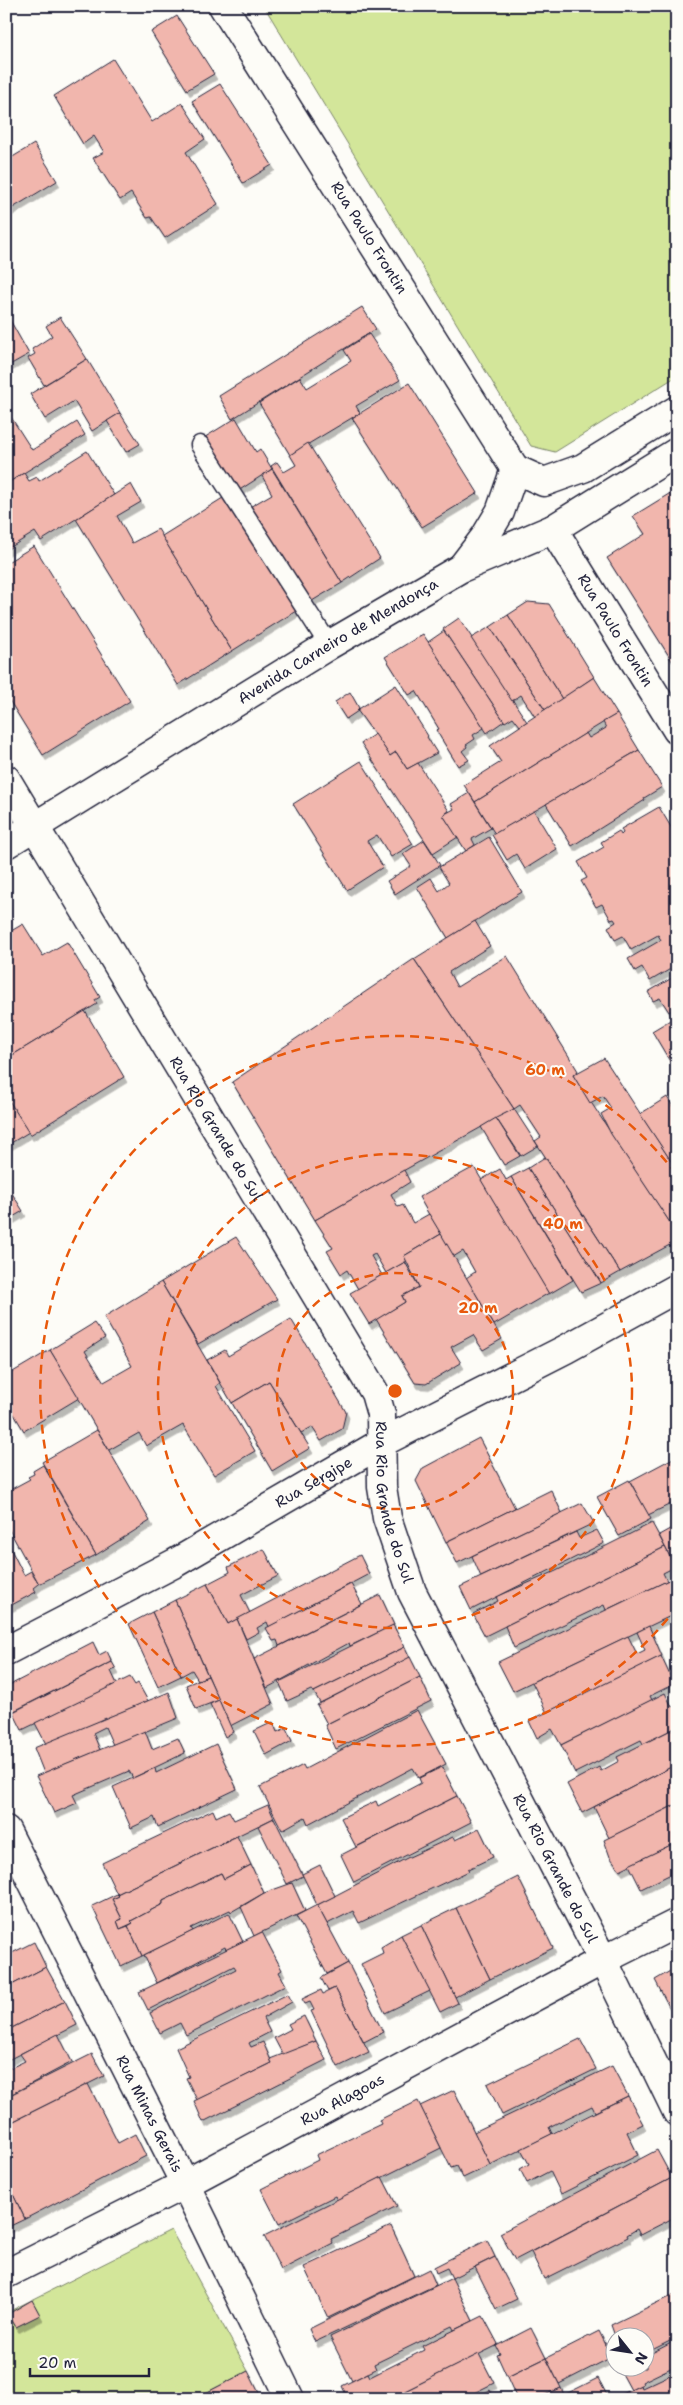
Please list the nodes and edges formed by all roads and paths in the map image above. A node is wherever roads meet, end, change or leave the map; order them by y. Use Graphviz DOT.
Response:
graph roads {
  1 [pos="223,6"];
  2 [pos="677,410"];
  3 [pos="200,445"];
  4 [pos="677,452"];
  5 [pos="515,469"];
  6 [pos="553,529"];
  7 [pos="461,568"];
  8 [pos="329,645"];
  9 [pos="677,730"];
  10 [pos="6,779"];
  11 [pos="35,825"];
  12 [pos="6,844"];
  13 [pos="677,1288"];
  14 [pos="383,1442"];
  15 [pos="6,1651"];
  16 [pos="6,1830"];
  17 [pos="677,1923"];
  18 [pos="603,1960"];
  19 [pos="677,2112"];
  20 [pos="185,2184"];
  21 [pos="6,2274"];
  22 [pos="290,2399"];
  1 -- 5 [label="street, Rua Paulo Frontin"];
  2 -- 5 [label="street"];
  3 -- 8 [label="lane"];
  4 -- 6 [label="street, Avenida Carneiro de Mendonça"];
  5 -- 7 [label="street"];
  6 -- 7 [label="street, Avenida Carneiro de Mendonça"];
  6 -- 9 [label="street, Rua Paulo Frontin"];
  7 -- 8 [label="street, Avenida Carneiro de Mendonça"];
  8 -- 11 [label="street, Avenida Carneiro de Mendonça"];
  10 -- 11 [label="street, Rua Rio Grande do Sul"];
  11 -- 12 [label="street, Avenida Carneiro de Mendonça"];
  11 -- 14 [label="street, Rua Rio Grande do Sul"];
  13 -- 14 [label="street, Rua Sergipe"];
  14 -- 15 [label="street, Rua Sergipe"];
  14 -- 18 [label="street, Rua Rio Grande do Sul"];
  16 -- 20 [label="street, Rua Minas Gerais"];
  17 -- 18 [label="street, Rua Alagoas"];
  18 -- 19 [label="street, Rua Rio Grande do Sul"];
  18 -- 20 [label="street, Rua Alagoas"];
  20 -- 21 [label="street, Rua Alagoas"];
  20 -- 22 [label="street, Rua Minas Gerais"];
}
